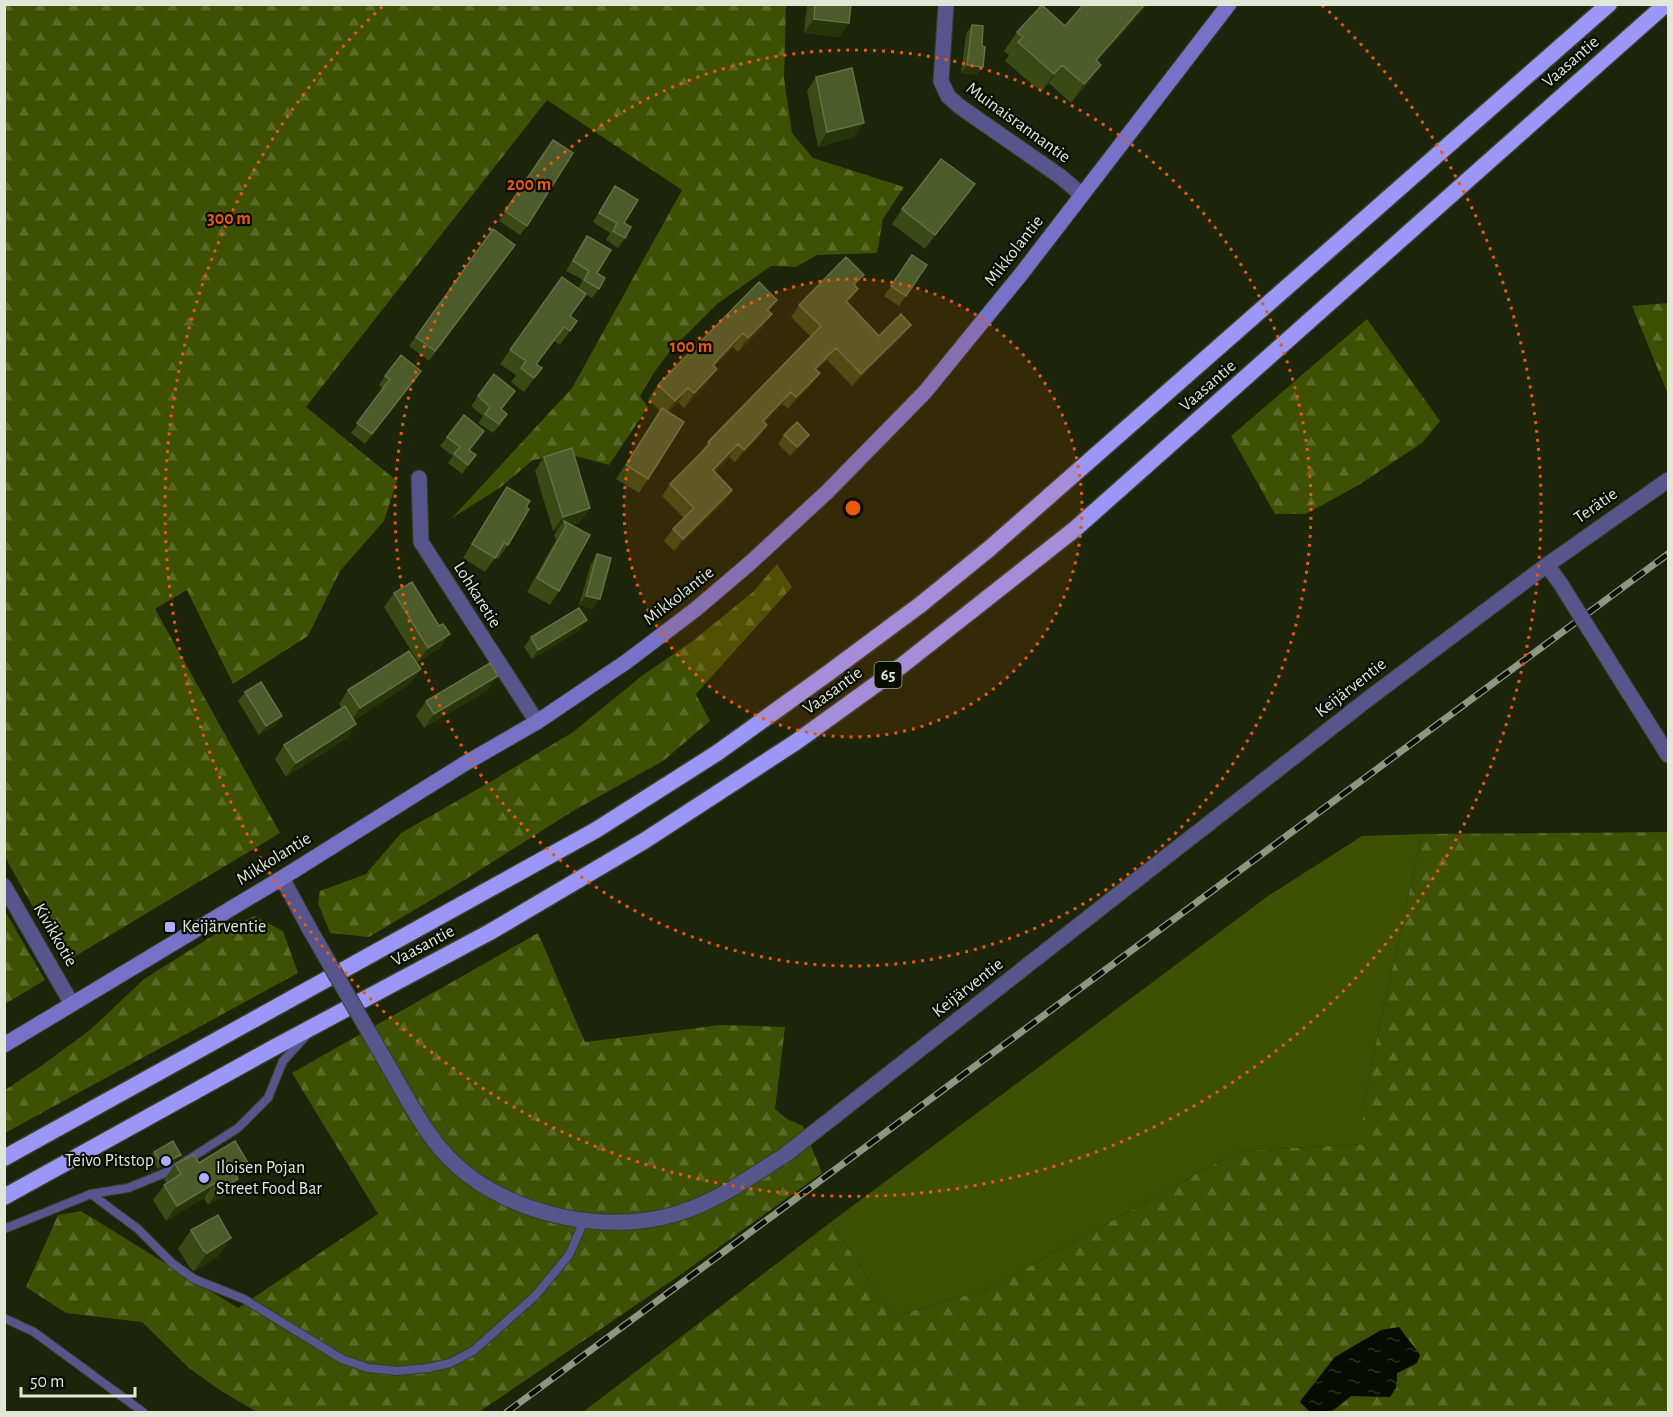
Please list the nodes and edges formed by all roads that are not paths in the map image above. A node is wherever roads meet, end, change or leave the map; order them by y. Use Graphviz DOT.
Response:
graph roads {
  1 [pos="946,4"];
  2 [pos="1229,4"];
  3 [pos="1609,4"];
  4 [pos="1666,4"];
  5 [pos="1082,195"];
  6 [pos="419,478"];
  7 [pos="1668,480"];
  8 [pos="1547,565"];
  9 [pos="537,722"];
  10 [pos="1668,755"];
  11 [pos="282,878"];
  12 [pos="4,886"];
  13 [pos="72,1004"];
  14 [pos="319,1024"];
  15 [pos="4,1044"];
  16 [pos="4,1158"];
  17 [pos="91,1194"];
  18 [pos="4,1197"];
  19 [pos="584,1221"];
  20 [pos="4,1229"];
  21 [pos="4,1318"];
  22 [pos="143,1413"];
  1 -- 5 [label="street, Muinaisrannantie"];
  2 -- 5 [label="main road, Mikkolantie"];
  3 -- 16 [label="highway, Vaasantie / 65"];
  4 -- 14 [label="highway, Vaasantie / 65"];
  5 -- 9 [label="main road, Mikkolantie"];
  6 -- 9 [label="street, Lohkaretie"];
  7 -- 8 [label="street, Terätie"];
  8 -- 10 [label="street, bridge"];
  8 -- 19 [label="street, Keijärventie"];
  9 -- 11 [label="main road, Mikkolantie"];
  11 -- 13 [label="main road, Mikkolantie"];
  11 -- 19 [label="street, Keijärventie, bridge"];
  12 -- 13 [label="street, Kivikkotie"];
  13 -- 15 [label="main road, Mikkolantie"];
  14 -- 17 [label="lane"];
  14 -- 18 [label="highway, Vaasantie / 65"];
  17 -- 19 [label="lane"];
  17 -- 20 [label="lane"];
  21 -- 22 [label="lane"];
}
